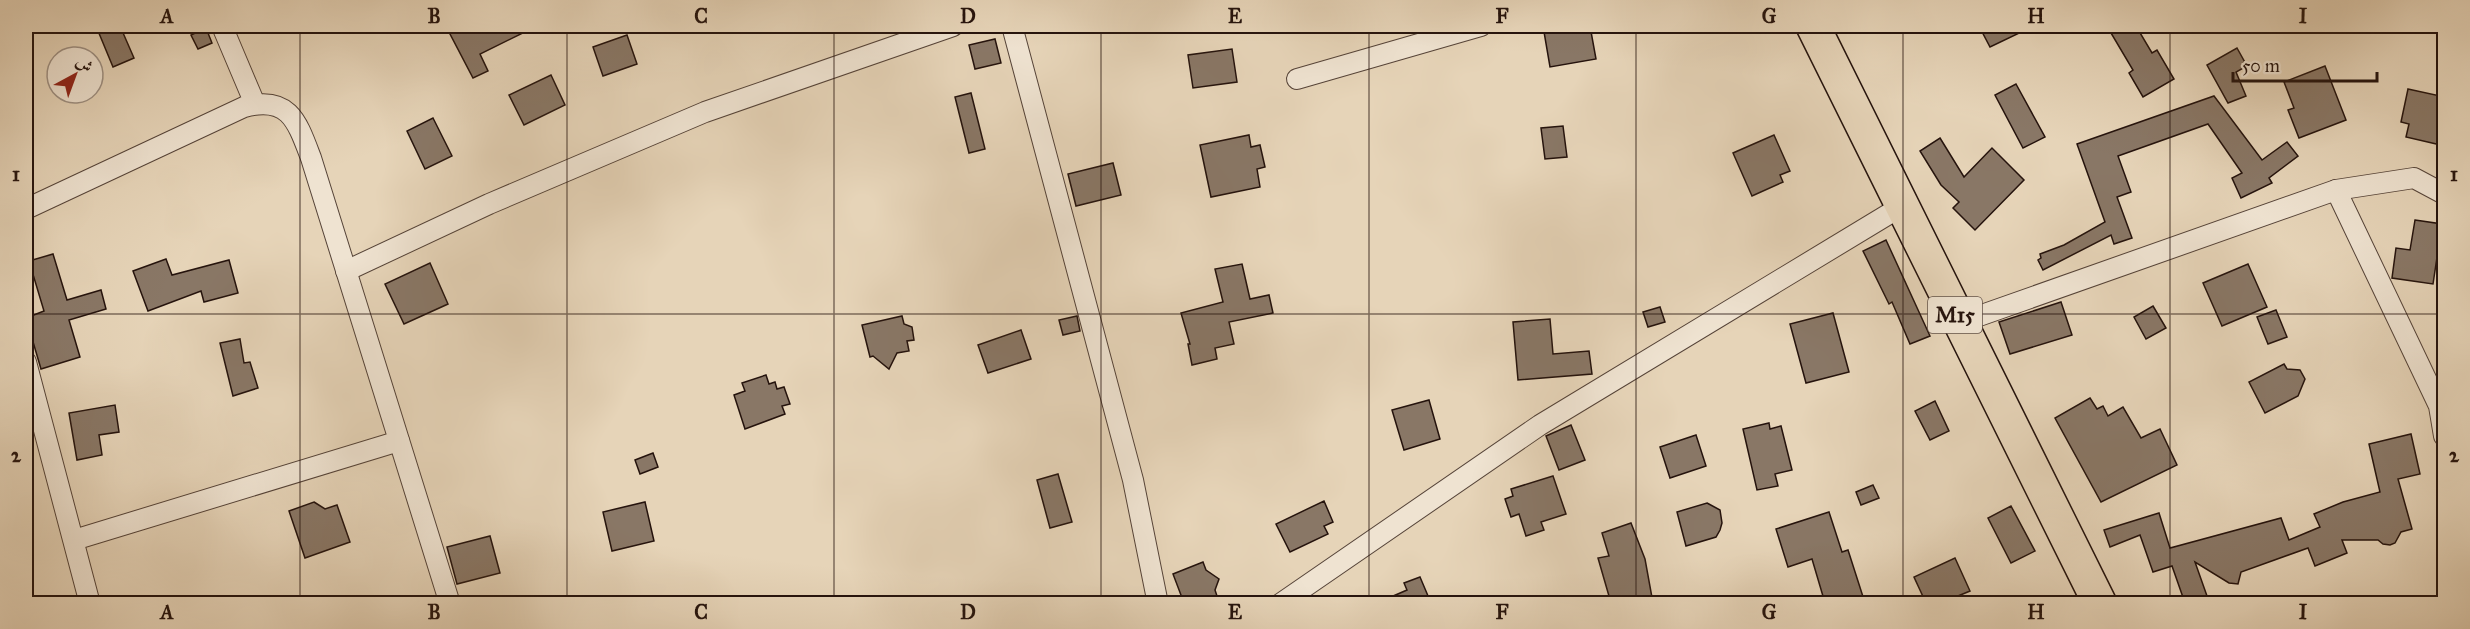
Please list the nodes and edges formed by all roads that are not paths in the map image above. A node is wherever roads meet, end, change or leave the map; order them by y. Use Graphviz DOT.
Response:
graph roads {
  1 [pos="222,26"];
  2 [pos="953,26"];
  3 [pos="1012,26"];
  4 [pos="1481,26"];
  5 [pos="1813,26"];
  6 [pos="1297,79"];
  7 [pos="255,104"];
  8 [pos="2336,190"];
  9 [pos="2445,194"];
  10 [pos="1902,206"];
  11 [pos="26,209"];
  12 [pos="346,271"];
  13 [pos="1959,324"];
  14 [pos="26,362"];
  15 [pos="2445,436"];
  16 [pos="399,441"];
  17 [pos="74,540"];
  18 [pos="90,603"];
  19 [pos="450,603"];
  20 [pos="1158,603"];
  21 [pos="1280,603"];
  22 [pos="2100,603"];
  1 -- 7 [label="street"];
  2 -- 12 [label="street"];
  3 -- 20 [label="street"];
  4 -- 6 [label="street"];
  5 -- 10 [label="highway, M15"];
  7 -- 11 [label="street"];
  7 -- 12 [label="street"];
  8 -- 9 [label="street"];
  8 -- 13 [label="street"];
  8 -- 15 [label="street"];
  10 -- 13 [label="highway, M15"];
  10 -- 21 [label="street"];
  12 -- 16 [label="street"];
  13 -- 22 [label="highway, M15"];
  14 -- 17 [label="street"];
  16 -- 17 [label="street"];
  16 -- 19 [label="street"];
  17 -- 18 [label="street"];
}
